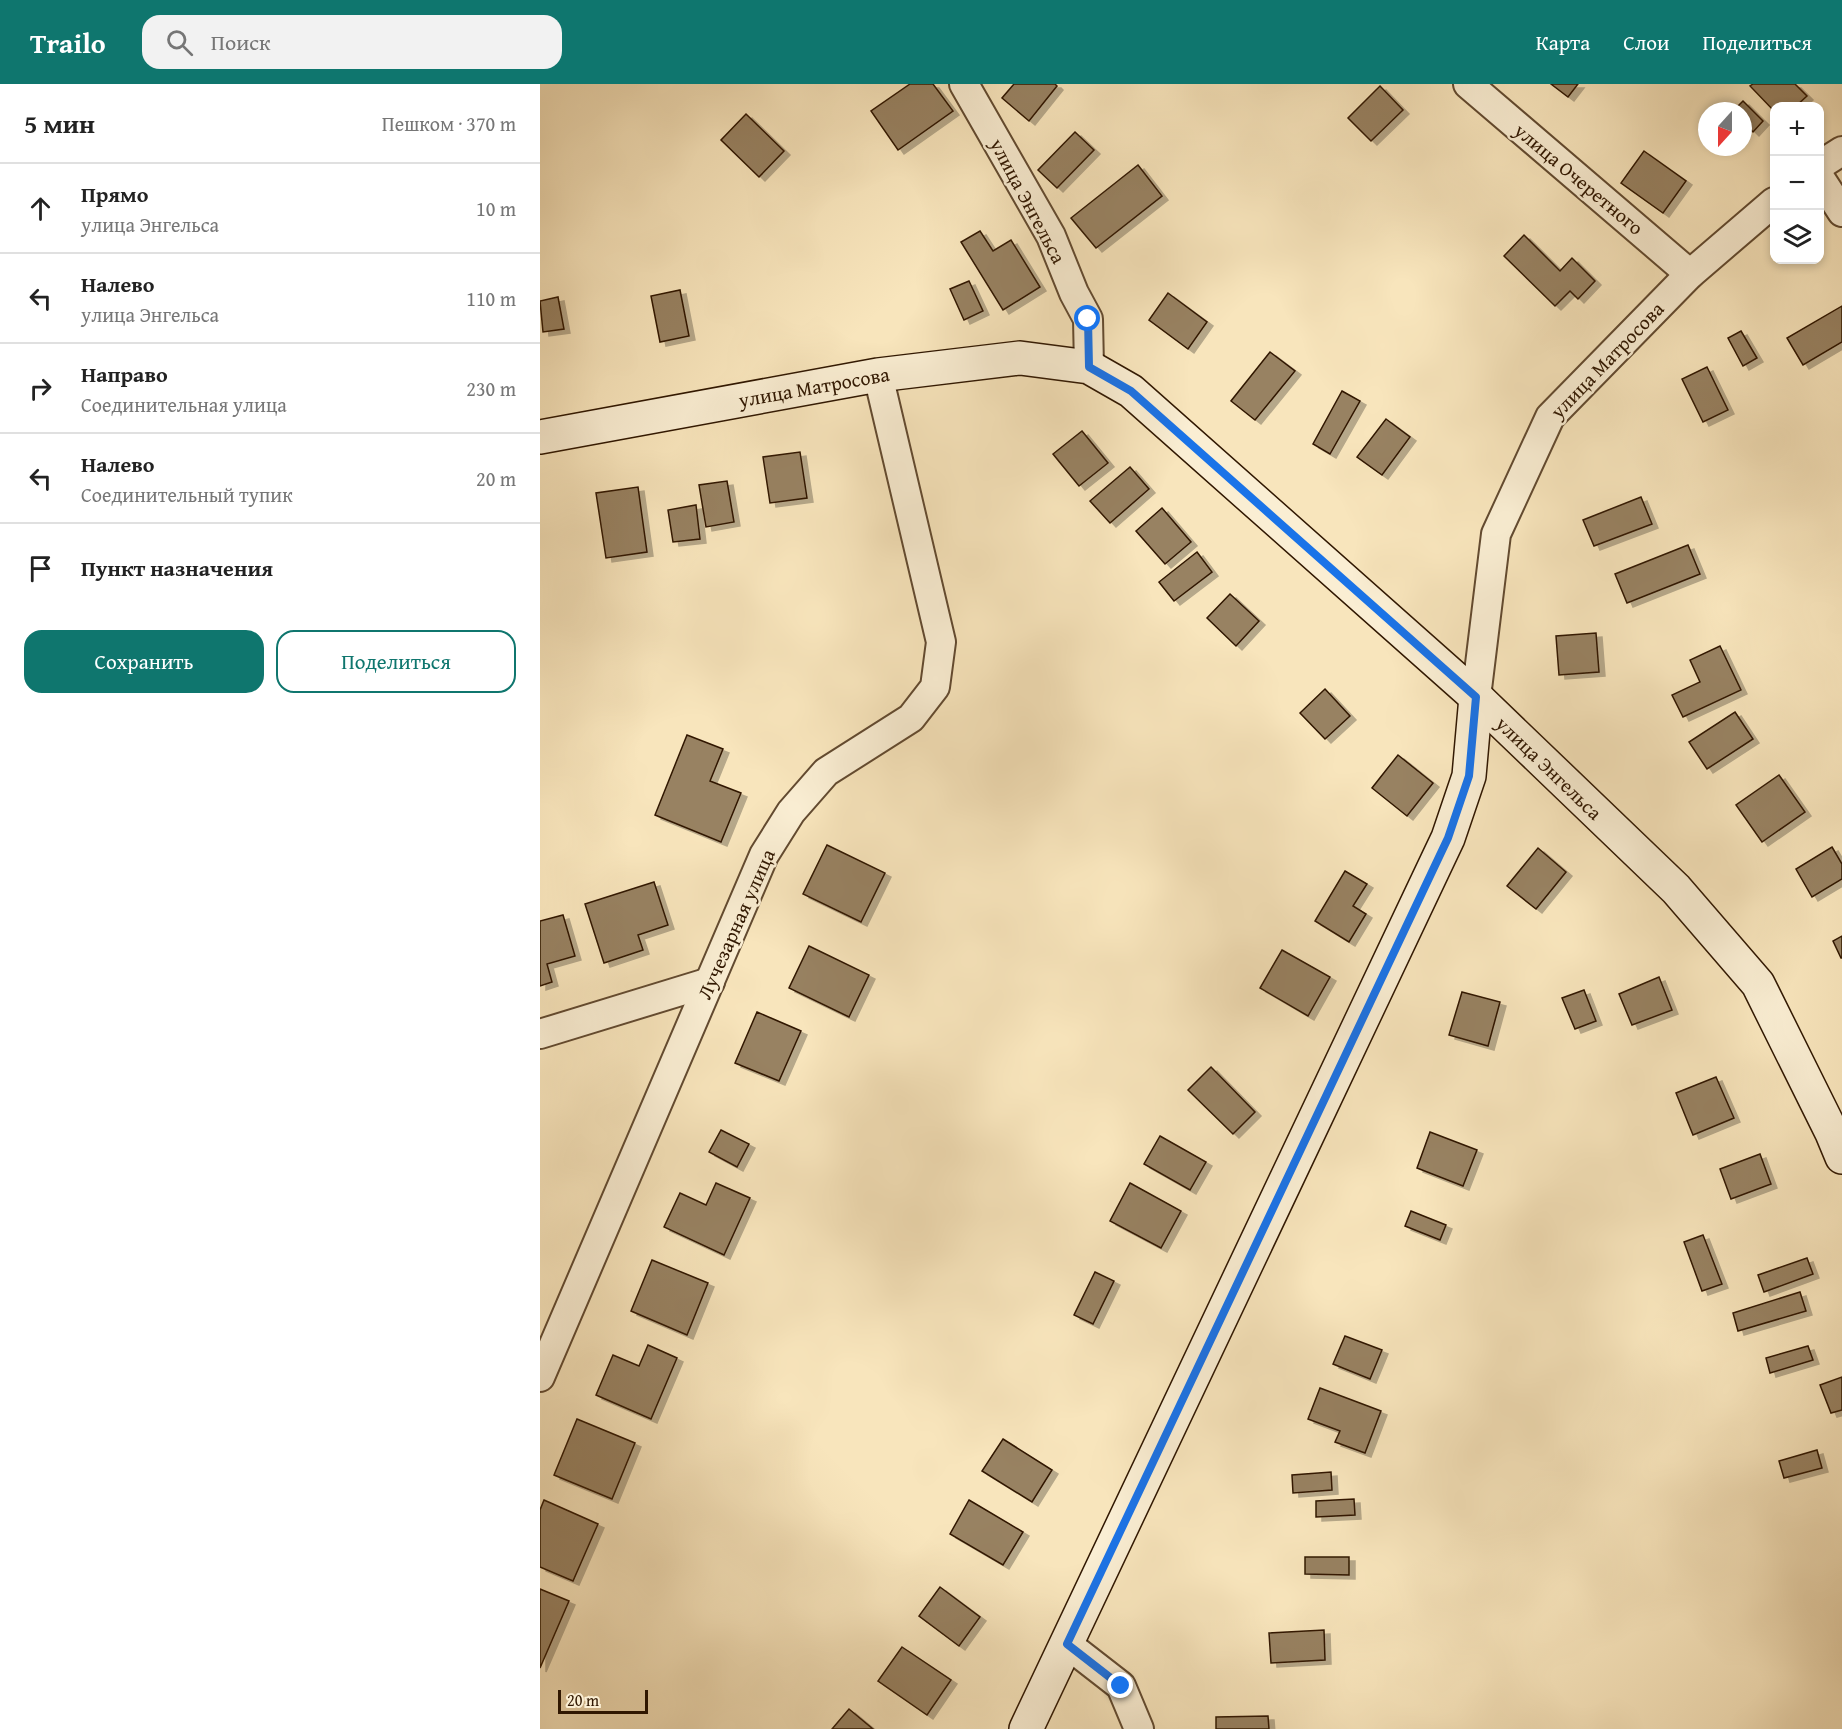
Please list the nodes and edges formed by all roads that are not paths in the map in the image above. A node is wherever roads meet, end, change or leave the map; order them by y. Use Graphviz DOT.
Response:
graph roads {
  1 [pos="964,84"];
  2 [pos="1468,84"];
  3 [pos="1842,151"];
  4 [pos="1824,162"];
  5 [pos="1824,184"];
  6 [pos="1770,205"];
  7 [pos="1842,212"];
  8 [pos="1690,274"];
  9 [pos="1089,367"];
  10 [pos="878,375"];
  11 [pos="540,437"];
  12 [pos="1476,697"];
  13 [pos="710,982"];
  14 [pos="540,1034"];
  15 [pos="1842,1157"];
  16 [pos="540,1377"];
  17 [pos="1067,1644"];
  18 [pos="1026,1729"];
  19 [pos="1139,1729"];
  1 -- 9 [label="street, улица Энгельса"];
  2 -- 8 [label="street, улица Очеретного"];
  3 -- 4 [label="street"];
  5 -- 7 [label="street"];
  6 -- 8 [label="street, улица Матросова"];
  8 -- 12 [label="street, улица Матросова"];
  9 -- 10 [label="street, улица Матросова"];
  9 -- 12 [label="street, улица Энгельса"];
  10 -- 11 [label="street, улица Матросова"];
  10 -- 13 [label="street, Лучезарная улица"];
  12 -- 15 [label="street, улица Энгельса"];
  12 -- 17 [label="street"];
  13 -- 14 [label="street"];
  13 -- 16 [label="street, Лучезарная улица"];
  17 -- 18 [label="street"];
  17 -- 19 [label="street"];
}
